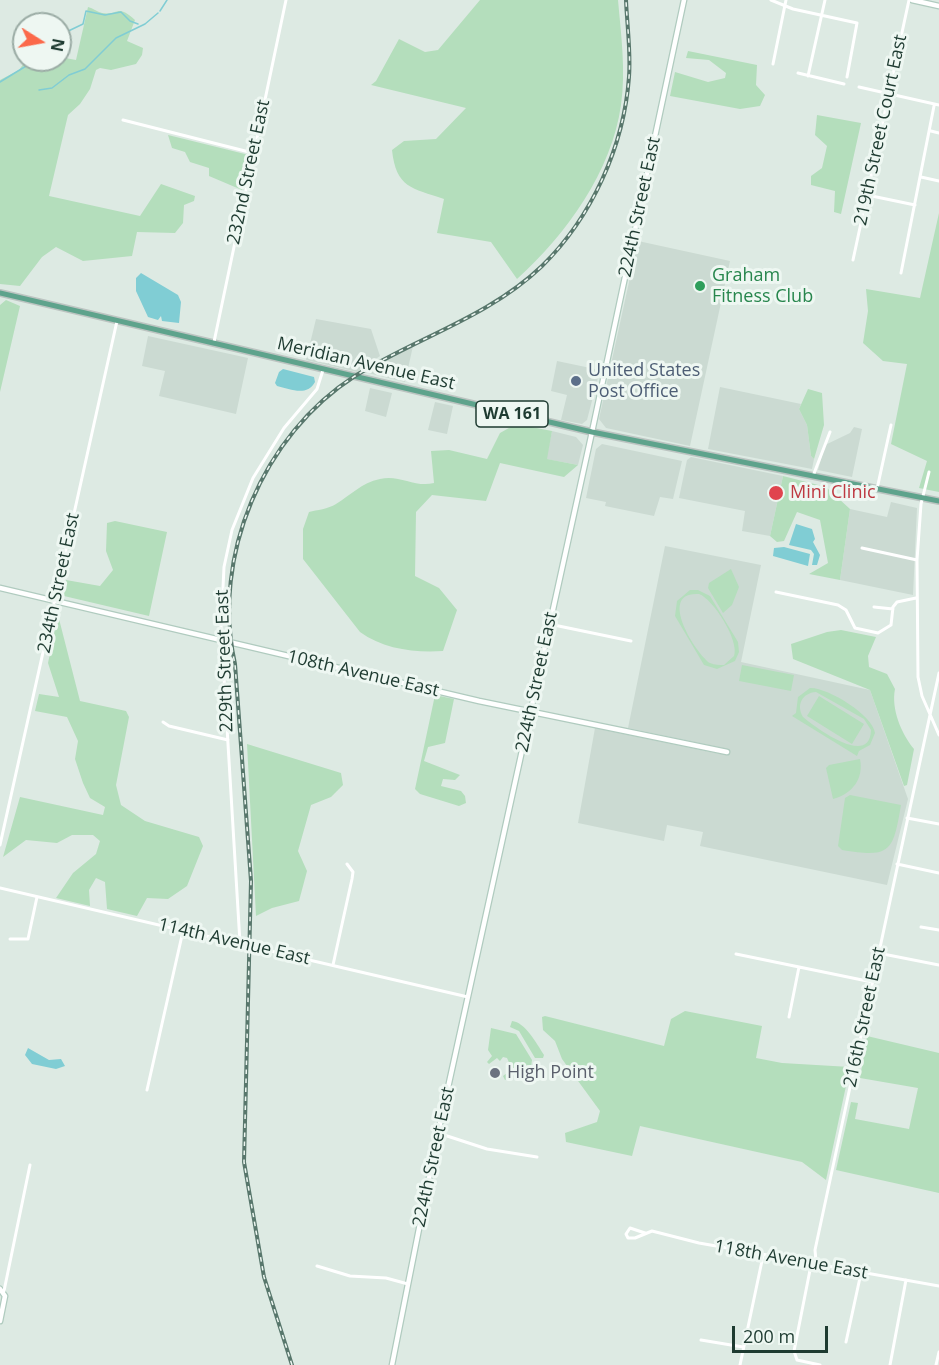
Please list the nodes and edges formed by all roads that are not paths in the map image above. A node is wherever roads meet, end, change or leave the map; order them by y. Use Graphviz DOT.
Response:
graph roads {
  1 [pos="286,0"];
  2 [pos="684,0"];
  3 [pos="771,0"];
  4 [pos="786,0"];
  5 [pos="825,0"];
  6 [pos="911,0"];
  7 [pos="785,6"];
  8 [pos="939,6"];
  9 [pos="822,15"];
  10 [pos="773,64"];
  11 [pos="798,74"];
  12 [pos="808,76"];
  13 [pos="847,77"];
  14 [pos="843,84"];
  15 [pos="859,87"];
  16 [pos="888,94"];
  17 [pos="939,105"];
  18 [pos="934,106"];
  19 [pos="123,120"];
  20 [pos="931,131"];
  21 [pos="939,133"];
  22 [pos="253,153"];
  23 [pos="921,177"];
  24 [pos="939,181"];
  25 [pos="867,195"];
  26 [pos="915,205"];
  27 [pos="853,260"];
  28 [pos="901,273"];
  29 [pos="0,293"];
  30 [pos="117,321"];
  31 [pos="213,344"];
  32 [pos="323,370"];
  33 [pos="891,425"];
  34 [pos="592,432"];
  35 [pos="830,432"];
  36 [pos="929,472"];
  37 [pos="813,476"];
  38 [pos="877,489"];
  39 [pos="922,498"];
  40 [pos="939,501"];
  41 [pos="862,548"];
  42 [pos="916,560"];
  43 [pos="0,588"];
  44 [pos="776,592"];
  45 [pos="916,598"];
  46 [pos="54,601"];
  47 [pos="874,607"];
  48 [pos="893,609"];
  49 [pos="549,624"];
  50 [pos="222,640"];
  51 [pos="631,641"];
  52 [pos="939,673"];
  53 [pos="530,711"];
  54 [pos="930,715"];
  55 [pos="163,722"];
  56 [pos="939,735"];
  57 [pos="228,740"];
  58 [pos="728,752"];
  59 [pos="907,818"];
  60 [pos="939,824"];
  61 [pos="0,845"];
  62 [pos="347,864"];
  63 [pos="897,864"];
  64 [pos="939,873"];
  65 [pos="0,888"];
  66 [pos="37,897"];
  67 [pos="921,927"];
  68 [pos="939,930"];
  69 [pos="183,931"];
  70 [pos="10,939"];
  71 [pos="240,943"];
  72 [pos="736,954"];
  73 [pos="878,954"];
  74 [pos="333,965"];
  75 [pos="939,965"];
  76 [pos="799,967"];
  77 [pos="873,982"];
  78 [pos="468,997"];
  79 [pos="789,1017"];
  80 [pos="147,1090"];
  81 [pos="438,1133"];
  82 [pos="537,1157"];
  83 [pos="30,1165"];
  84 [pos="645,1233"];
  85 [pos="764,1256"];
  86 [pos="816,1261"];
  87 [pos="317,1266"];
  88 [pos="861,1273"];
  89 [pos="906,1281"];
  90 [pos="408,1284"];
  91 [pos="939,1286"];
  92 [pos="2,1290"];
  93 [pos="0,1321"];
  94 [pos="701,1340"];
  95 [pos="846,1342"];
  96 [pos="743,1347"];
  97 [pos="939,1352"];
  98 [pos="392,1365"];
  99 [pos="740,1365"];
  100 [pos="820,1365"];
  101 [pos="890,1365"];
  102 [pos="936,1365"];
  1 -- 22 [label="street, 232nd Street East"];
  2 -- 34 [label="main road, 224th Street East"];
  3 -- 7 [label="street"];
  4 -- 7 [label="street"];
  5 -- 9 [label="street"];
  6 -- 8 [label="main road"];
  6 -- 16 [label="street, 219th Street Court East"];
  7 -- 9 [label="street"];
  7 -- 10 [label="street"];
  9 -- 12 [label="street"];
  9 -- 13 [label="street"];
  11 -- 12 [label="street"];
  12 -- 14 [label="street"];
  15 -- 16 [label="street"];
  16 -- 18 [label="street"];
  16 -- 25 [label="street, 219th Street Court East"];
  17 -- 18 [label="street"];
  18 -- 20 [label="street"];
  19 -- 22 [label="street"];
  20 -- 21 [label="street"];
  20 -- 23 [label="street"];
  22 -- 31 [label="street, 232nd Street East"];
  23 -- 24 [label="street"];
  23 -- 26 [label="street"];
  25 -- 26 [label="street"];
  25 -- 27 [label="street, 219th Street Court East"];
  26 -- 28 [label="street"];
  29 -- 30 [label="main road, Meridian Avenue East / WA 161"];
  30 -- 31 [label="main road, Meridian Avenue East / WA 161"];
  30 -- 46 [label="street, 234th Street East"];
  31 -- 32 [label="main road, Meridian Avenue East / WA 161"];
  32 -- 34 [label="main road, Meridian Avenue East / WA 161"];
  32 -- 50 [label="street, 229th Street East"];
  33 -- 38 [label="street"];
  34 -- 37 [label="main road, Meridian Avenue East / WA 161"];
  34 -- 49 [label="main road, 224th Street East"];
  35 -- 37 [label="street"];
  36 -- 39 [label="street"];
  37 -- 38 [label="main road, Meridian Avenue East / WA 161"];
  38 -- 39 [label="main road, Meridian Avenue East / WA 161"];
  39 -- 40 [label="main road, Meridian Avenue East / WA 161"];
  39 -- 42 [label="street"];
  41 -- 42 [label="street"];
  42 -- 45 [label="street"];
  43 -- 46 [label="main road, 108th Avenue East"];
  44 -- 48 [label="street"];
  45 -- 48 [label="street"];
  45 -- 54 [label="street"];
  46 -- 50 [label="main road, 108th Avenue East"];
  46 -- 61 [label="street, 234th Street East"];
  47 -- 48 [label="street"];
  49 -- 51 [label="street"];
  49 -- 53 [label="main road, 224th Street East"];
  50 -- 53 [label="main road, 108th Avenue East"];
  50 -- 57 [label="street, 229th Street East"];
  52 -- 54 [label="street, 216th Street East"];
  53 -- 58 [label="main road, 108th Avenue East"];
  53 -- 78 [label="main road, 224th Street East"];
  54 -- 56 [label="street"];
  54 -- 59 [label="street, 216th Street East"];
  55 -- 57 [label="street"];
  57 -- 71 [label="street, 229th Street East"];
  59 -- 60 [label="street"];
  59 -- 63 [label="street, 216th Street East"];
  62 -- 74 [label="street"];
  63 -- 64 [label="street"];
  63 -- 73 [label="street, 216th Street East"];
  65 -- 66 [label="street, 114th Avenue East"];
  66 -- 69 [label="street, 114th Avenue East"];
  66 -- 70 [label="street"];
  67 -- 68 [label="street"];
  69 -- 71 [label="street, 114th Avenue East"];
  69 -- 80 [label="street"];
  71 -- 74 [label="street, 114th Avenue East"];
  72 -- 76 [label="street"];
  73 -- 75 [label="street"];
  73 -- 77 [label="street, 216th Street East"];
  74 -- 78 [label="street, 114th Avenue East"];
  76 -- 77 [label="street"];
  76 -- 79 [label="street"];
  77 -- 86 [label="street, 216th Street East"];
  78 -- 81 [label="main road, 224th Street East"];
  81 -- 82 [label="street"];
  81 -- 90 [label="main road, 224th Street East"];
  83 -- 92 [label="street"];
  84 -- 84 [label="street, 118th Avenue East"];
  84 -- 85 [label="street, 118th Avenue East"];
  85 -- 86 [label="street, 118th Avenue East"];
  85 -- 96 [label="street"];
  86 -- 88 [label="street, 118th Avenue East"];
  86 -- 100 [label="street, 216th Street East"];
  87 -- 90 [label="street"];
  88 -- 89 [label="street, 118th Avenue East"];
  88 -- 95 [label="street"];
  89 -- 91 [label="street, 118th Avenue East"];
  89 -- 101 [label="street"];
  90 -- 98 [label="main road, 224th Street East"];
  92 -- 93 [label="main road"];
  94 -- 96 [label="street"];
  96 -- 99 [label="street"];
  97 -- 102 [label="street"];
}
